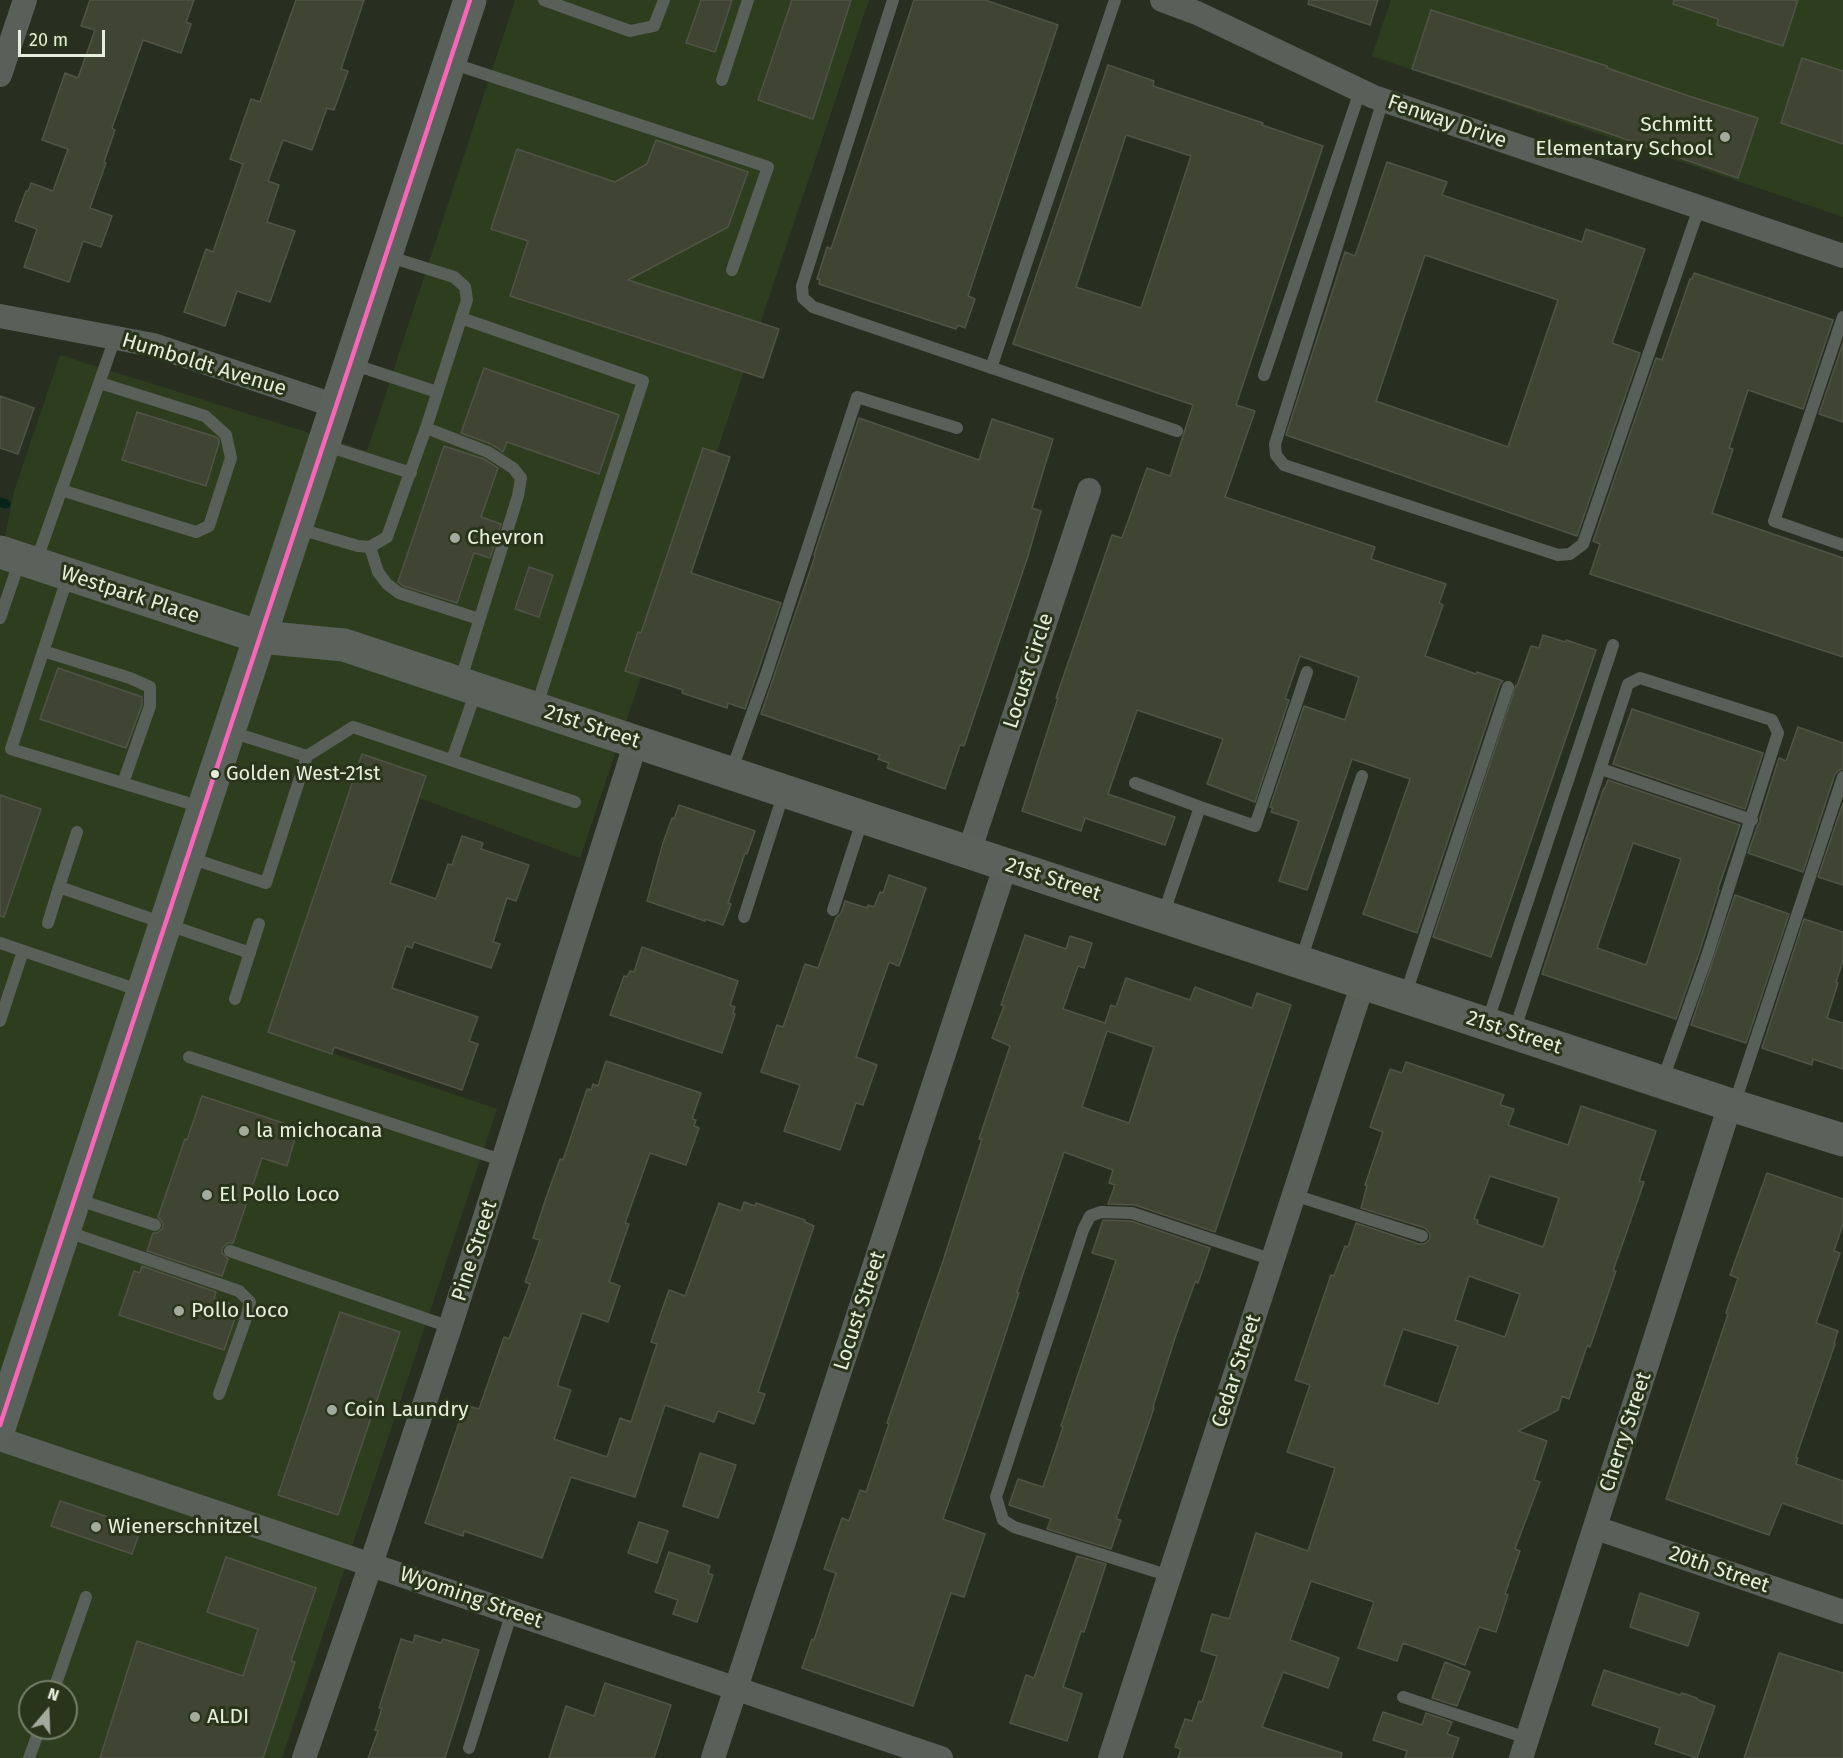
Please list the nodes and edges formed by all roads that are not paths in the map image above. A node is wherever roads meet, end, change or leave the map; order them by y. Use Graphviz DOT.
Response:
graph roads {
  1 [pos="25,0"];
  2 [pos="470,0"];
  3 [pos="544,0"];
  4 [pos="664,0"];
  5 [pos="748,0"];
  6 [pos="893,0"];
  7 [pos="1115,0"];
  8 [pos="1162,0"];
  9 [pos="1199,7"];
  10 [pos="450,63"];
  11 [pos="0,75"];
  12 [pos="723,80"];
  13 [pos="1360,91"];
  14 [pos="1383,100"];
  15 [pos="1699,207"];
  16 [pos="386,255"];
  17 [pos="1843,256"];
  18 [pos="732,270"];
  19 [pos="0,316"];
  20 [pos="1843,317"];
  21 [pos="461,318"];
  22 [pos="116,338"];
  23 [pos="350,363"];
  24 [pos="991,368"];
  25 [pos="1264,375"];
  26 [pos="100,382"];
  27 [pos="437,392"];
  28 [pos="336,406"];
  29 [pos="426,428"];
  30 [pos="957,428"];
  31 [pos="1177,431"];
  32 [pos="323,445"];
  33 [pos="411,473"];
  34 [pos="61,490"];
  35 [pos="1089,490"];
  36 [pos="296,528"];
  37 [pos="1843,545"];
  38 [pos="370,547"];
  39 [pos="19,558"];
  40 [pos="68,575"];
  41 [pos="0,618"];
  42 [pos="480,620"];
  43 [pos="260,637"];
  44 [pos="1613,645"];
  45 [pos="43,651"];
  46 [pos="1307,672"];
  47 [pos="468,686"];
  48 [pos="1508,687"];
  49 [pos="536,708"];
  50 [pos="229,731"];
  51 [pos="636,742"];
  52 [pos="307,756"];
  53 [pos="452,760"];
  54 [pos="1601,769"];
  55 [pos="730,773"];
  56 [pos="1362,776"];
  57 [pos="1843,777"];
  58 [pos="123,783"];
  59 [pos="1135,783"];
  60 [pos="784,791"];
  61 [pos="575,802"];
  62 [pos="1200,807"];
  63 [pos="204,808"];
  64 [pos="863,817"];
  65 [pos="1752,820"];
  66 [pos="77,832"];
  67 [pos="969,852"];
  68 [pos="187,857"];
  69 [pos="1006,864"];
  70 [pos="59,887"];
  71 [pos="833,910"];
  72 [pos="1163,916"];
  73 [pos="744,917"];
  74 [pos="48,923"];
  75 [pos="165,923"];
  76 [pos="259,924"];
  77 [pos="0,943"];
  78 [pos="23,951"];
  79 [pos="250,953"];
  80 [pos="1300,962"];
  81 [pos="1364,983"];
  82 [pos="143,992"];
  83 [pos="1404,997"];
  84 [pos="235,999"];
  85 [pos="0,1021"];
  86 [pos="1500,1028"];
  87 [pos="189,1057"];
  88 [pos="1662,1082"];
  89 [pos="1732,1106"];
  90 [pos="1843,1140"];
  91 [pos="504,1161"];
  92 [pos="1294,1195"];
  93 [pos="75,1198"];
  94 [pos="155,1225"];
  95 [pos="64,1230"];
  96 [pos="1422,1236"];
  97 [pos="230,1251"];
  98 [pos="1273,1260"];
  99 [pos="450,1327"];
  100 [pos="219,1394"];
  101 [pos="0,1425"];
  102 [pos="0,1439"];
  103 [pos="1596,1528"];
  104 [pos="371,1564"];
  105 [pos="1170,1576"];
  106 [pos="86,1597"];
  107 [pos="512,1612"];
  108 [pos="1843,1612"];
  109 [pos="57,1680"];
  110 [pos="737,1689"];
  111 [pos="1403,1697"];
  112 [pos="36,1740"];
  113 [pos="469,1748"];
  114 [pos="1524,1748"];
  115 [pos="29,1758"];
  116 [pos="304,1758"];
  117 [pos="713,1758"];
  118 [pos="941,1758"];
  119 [pos="1110,1758"];
  1 -- 11 [label="street"];
  2 -- 10 [label="street"];
  3 -- 4 [label="lane"];
  5 -- 12 [label="lane"];
  6 -- 24 [label="lane"];
  7 -- 24 [label="lane"];
  8 -- 9 [label="street, Fenway Drive"];
  9 -- 13 [label="street, Fenway Drive"];
  10 -- 16 [label="street"];
  10 -- 18 [label="lane"];
  13 -- 14 [label="street, Fenway Drive"];
  13 -- 25 [label="lane"];
  14 -- 15 [label="street, Fenway Drive"];
  14 -- 15 [label="lane"];
  15 -- 17 [label="street, Fenway Drive"];
  16 -- 21 [label="lane"];
  16 -- 23 [label="street"];
  19 -- 22 [label="street, Humboldt Avenue"];
  20 -- 37 [label="lane"];
  21 -- 27 [label="lane"];
  21 -- 49 [label="lane"];
  22 -- 26 [label="lane"];
  22 -- 28 [label="street, Humboldt Avenue"];
  23 -- 27 [label="lane"];
  23 -- 28 [label="street"];
  24 -- 31 [label="lane"];
  26 -- 34 [label="lane"];
  26 -- 34 [label="lane"];
  27 -- 29 [label="lane"];
  28 -- 32 [label="street"];
  29 -- 33 [label="lane"];
  29 -- 42 [label="lane"];
  30 -- 55 [label="lane"];
  32 -- 33 [label="lane"];
  32 -- 36 [label="street"];
  33 -- 38 [label="lane"];
  34 -- 39 [label="lane"];
  35 -- 67 [label="street, Locust Circle"];
  36 -- 38 [label="lane"];
  36 -- 43 [label="street"];
  38 -- 42 [label="lane"];
  39 -- 40 [label="street, Westpark Place"];
  39 -- 41 [label="lane"];
  40 -- 43 [label="street, Westpark Place"];
  40 -- 45 [label="lane"];
  42 -- 47 [label="lane"];
  43 -- 47 [label="street, 21st Street"];
  43 -- 50 [label="street"];
  44 -- 86 [label="lane"];
  45 -- 58 [label="lane"];
  45 -- 58 [label="lane"];
  46 -- 62 [label="lane"];
  47 -- 49 [label="street, 21st Street"];
  47 -- 53 [label="lane"];
  48 -- 83 [label="lane"];
  49 -- 51 [label="street, 21st Street"];
  50 -- 52 [label="lane"];
  50 -- 63 [label="street"];
  51 -- 55 [label="street, 21st Street"];
  51 -- 91 [label="street, Pine Street"];
  52 -- 53 [label="lane"];
  52 -- 68 [label="lane"];
  53 -- 61 [label="lane"];
  54 -- 65 [label="lane"];
  54 -- 65 [label="lane"];
  54 -- 86 [label="lane"];
  55 -- 60 [label="street, 21st Street"];
  56 -- 80 [label="lane"];
  57 -- 89 [label="lane"];
  58 -- 63 [label="lane"];
  59 -- 62 [label="lane"];
  60 -- 64 [label="street, 21st Street"];
  60 -- 73 [label="lane"];
  62 -- 72 [label="lane"];
  63 -- 68 [label="street"];
  64 -- 67 [label="street, 21st Street"];
  64 -- 71 [label="lane"];
  65 -- 88 [label="lane"];
  66 -- 70 [label="lane"];
  67 -- 69 [label="street, 21st Street"];
  68 -- 75 [label="street"];
  69 -- 72 [label="street, 21st Street"];
  69 -- 110 [label="street, Locust Street"];
  70 -- 74 [label="lane"];
  70 -- 75 [label="lane"];
  72 -- 80 [label="street, 21st Street"];
  75 -- 79 [label="lane"];
  75 -- 82 [label="street"];
  76 -- 79 [label="lane"];
  77 -- 78 [label="lane"];
  78 -- 82 [label="lane"];
  78 -- 85 [label="lane"];
  79 -- 84 [label="lane"];
  80 -- 81 [label="street, 21st Street"];
  81 -- 83 [label="street, 21st Street"];
  81 -- 92 [label="street, Cedar Street"];
  82 -- 93 [label="street"];
  83 -- 86 [label="street, 21st Street"];
  86 -- 88 [label="street, 21st Street"];
  87 -- 91 [label="lane"];
  88 -- 89 [label="street, 21st Street"];
  89 -- 90 [label="street, 21st Street"];
  89 -- 103 [label="street, Cherry Street"];
  91 -- 99 [label="street, Pine Street"];
  92 -- 96 [label="lane"];
  92 -- 98 [label="street, Cedar Street"];
  93 -- 94 [label="lane"];
  93 -- 95 [label="street"];
  95 -- 100 [label="lane"];
  95 -- 101 [label="street"];
  97 -- 99 [label="lane"];
  98 -- 105 [label="street, Cedar Street"];
  98 -- 105 [label="lane"];
  99 -- 104 [label="street, Pine Street"];
  102 -- 104 [label="street, Wyoming Street"];
  103 -- 108 [label="street, 20th Street"];
  103 -- 114 [label="street, Cherry Street"];
  104 -- 107 [label="street, Wyoming Street"];
  104 -- 116 [label="street, Pine Street"];
  105 -- 119 [label="street, Cedar Street"];
  106 -- 109 [label="lane"];
  107 -- 110 [label="street, Wyoming Street"];
  107 -- 113 [label="lane"];
  110 -- 117 [label="street, Locust Street"];
  110 -- 118 [label="street, Wyoming Street"];
  111 -- 114 [label="lane"];
  112 -- 115 [label="lane"];
}
